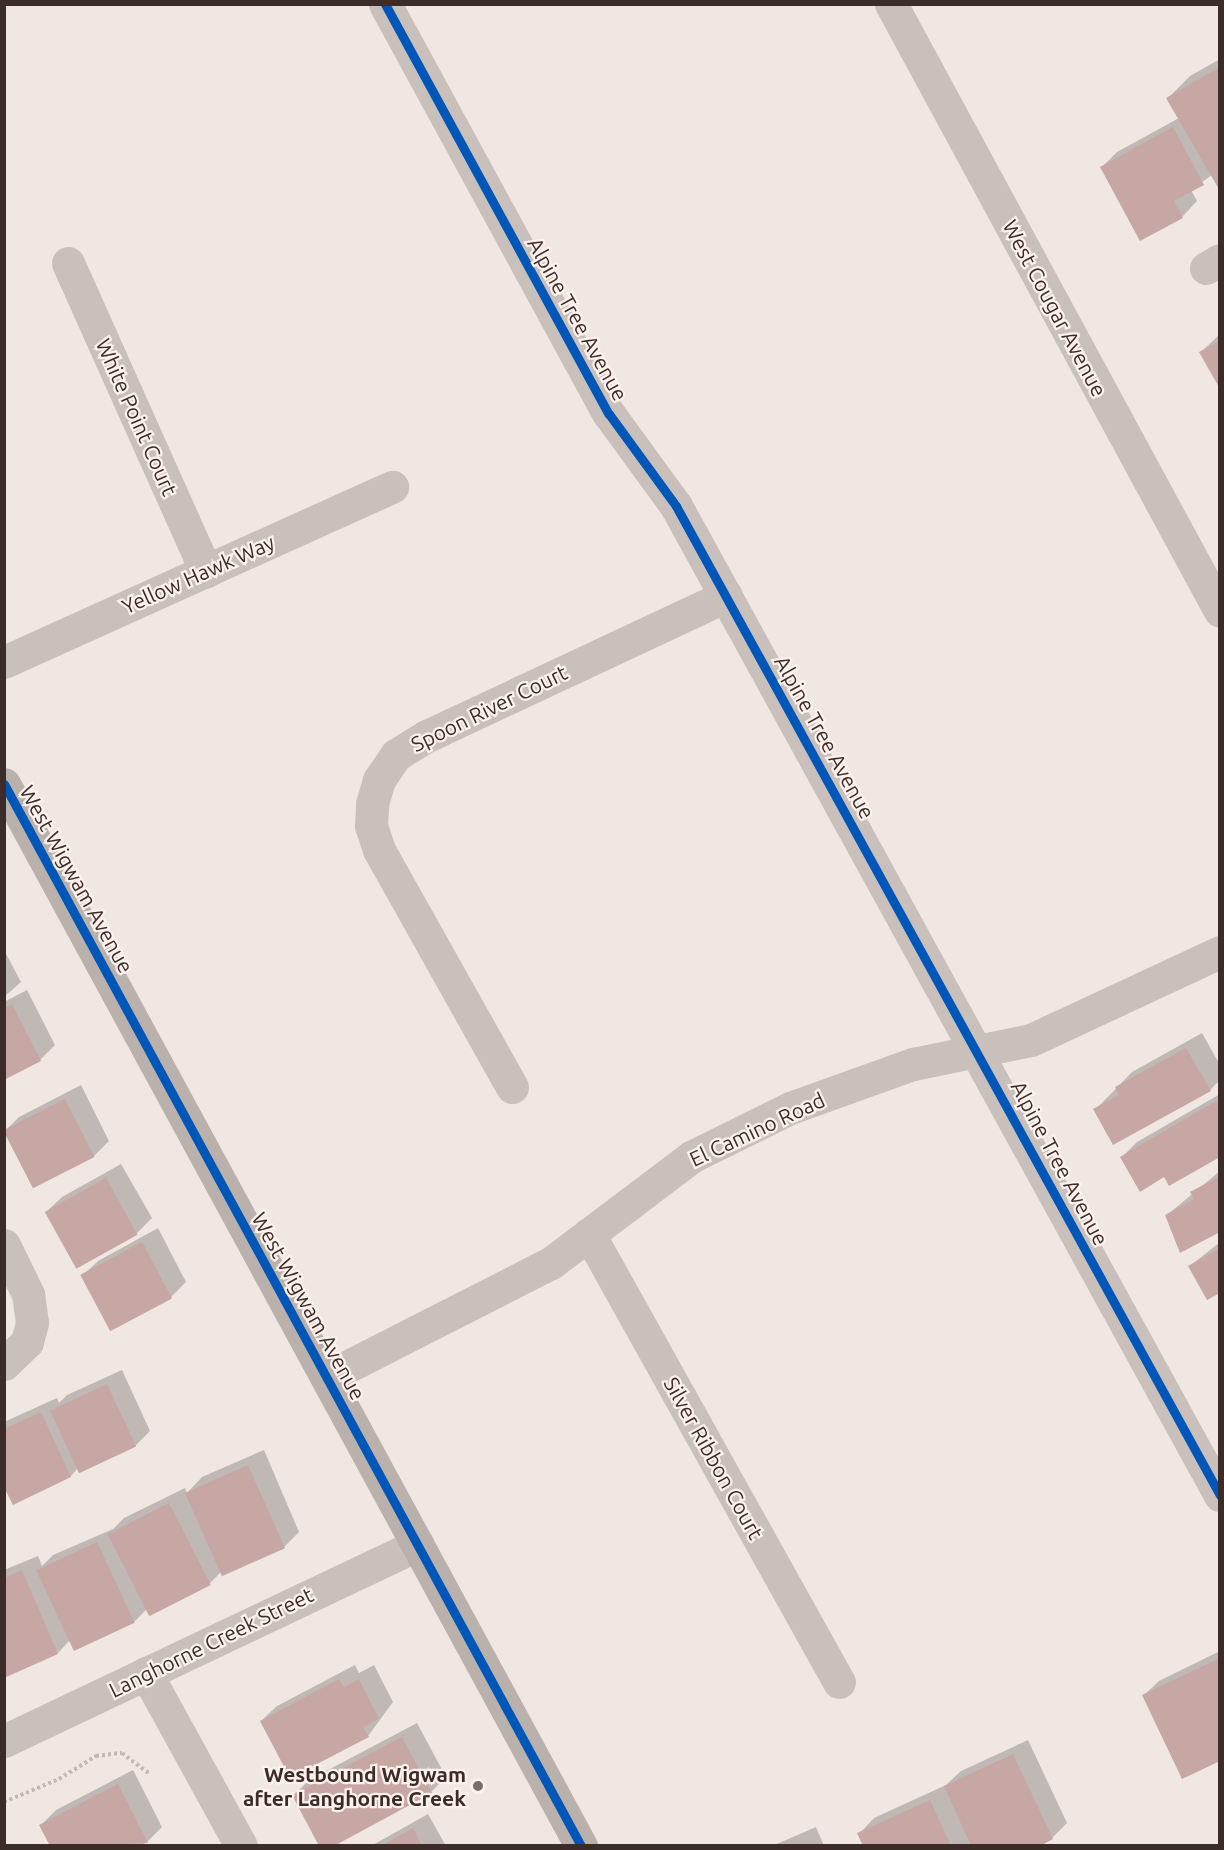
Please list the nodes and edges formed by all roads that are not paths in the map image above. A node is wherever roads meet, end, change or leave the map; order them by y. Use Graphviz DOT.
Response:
graph roads {
  1 [pos="385,4"];
  2 [pos="891,4"];
  3 [pos="68,263"];
  4 [pos="392,487"];
  5 [pos="206,571"];
  6 [pos="726,596"];
  7 [pos="1220,611"];
  8 [pos="4,662"];
  9 [pos="4,784"];
  10 [pos="1220,952"];
  11 [pos="979,1051"];
  12 [pos="512,1087"];
  13 [pos="590,1234"];
  14 [pos="4,1245"];
  15 [pos="16,1353"];
  16 [pos="327,1377"];
  17 [pos="1220,1496"];
  18 [pos="418,1544"];
  19 [pos="146,1673"];
  20 [pos="839,1682"];
  21 [pos="4,1741"];
  22 [pos="241,1845"];
  23 [pos="581,1845"];
  1 -- 6 [label="street, Alpine Tree Avenue"];
  2 -- 7 [label="street, West Cougar Avenue"];
  3 -- 5 [label="street, White Point Court"];
  4 -- 5 [label="street, Yellow Hawk Way"];
  5 -- 8 [label="street, Yellow Hawk Way"];
  6 -- 11 [label="street, Alpine Tree Avenue"];
  6 -- 12 [label="street, Spoon River Court"];
  9 -- 16 [label="street, West Wigwam Avenue"];
  10 -- 11 [label="street, El Camino Road"];
  11 -- 13 [label="street, El Camino Road"];
  11 -- 17 [label="street, Alpine Tree Avenue"];
  13 -- 16 [label="street, El Camino Road"];
  13 -- 20 [label="street, Silver Ribbon Court"];
  14 -- 15 [label="street"];
  16 -- 18 [label="street, West Wigwam Avenue"];
  18 -- 19 [label="street, Langhorne Creek Street"];
  18 -- 23 [label="street, West Wigwam Avenue"];
  19 -- 21 [label="street, Langhorne Creek Street"];
  19 -- 22 [label="street"];
}
